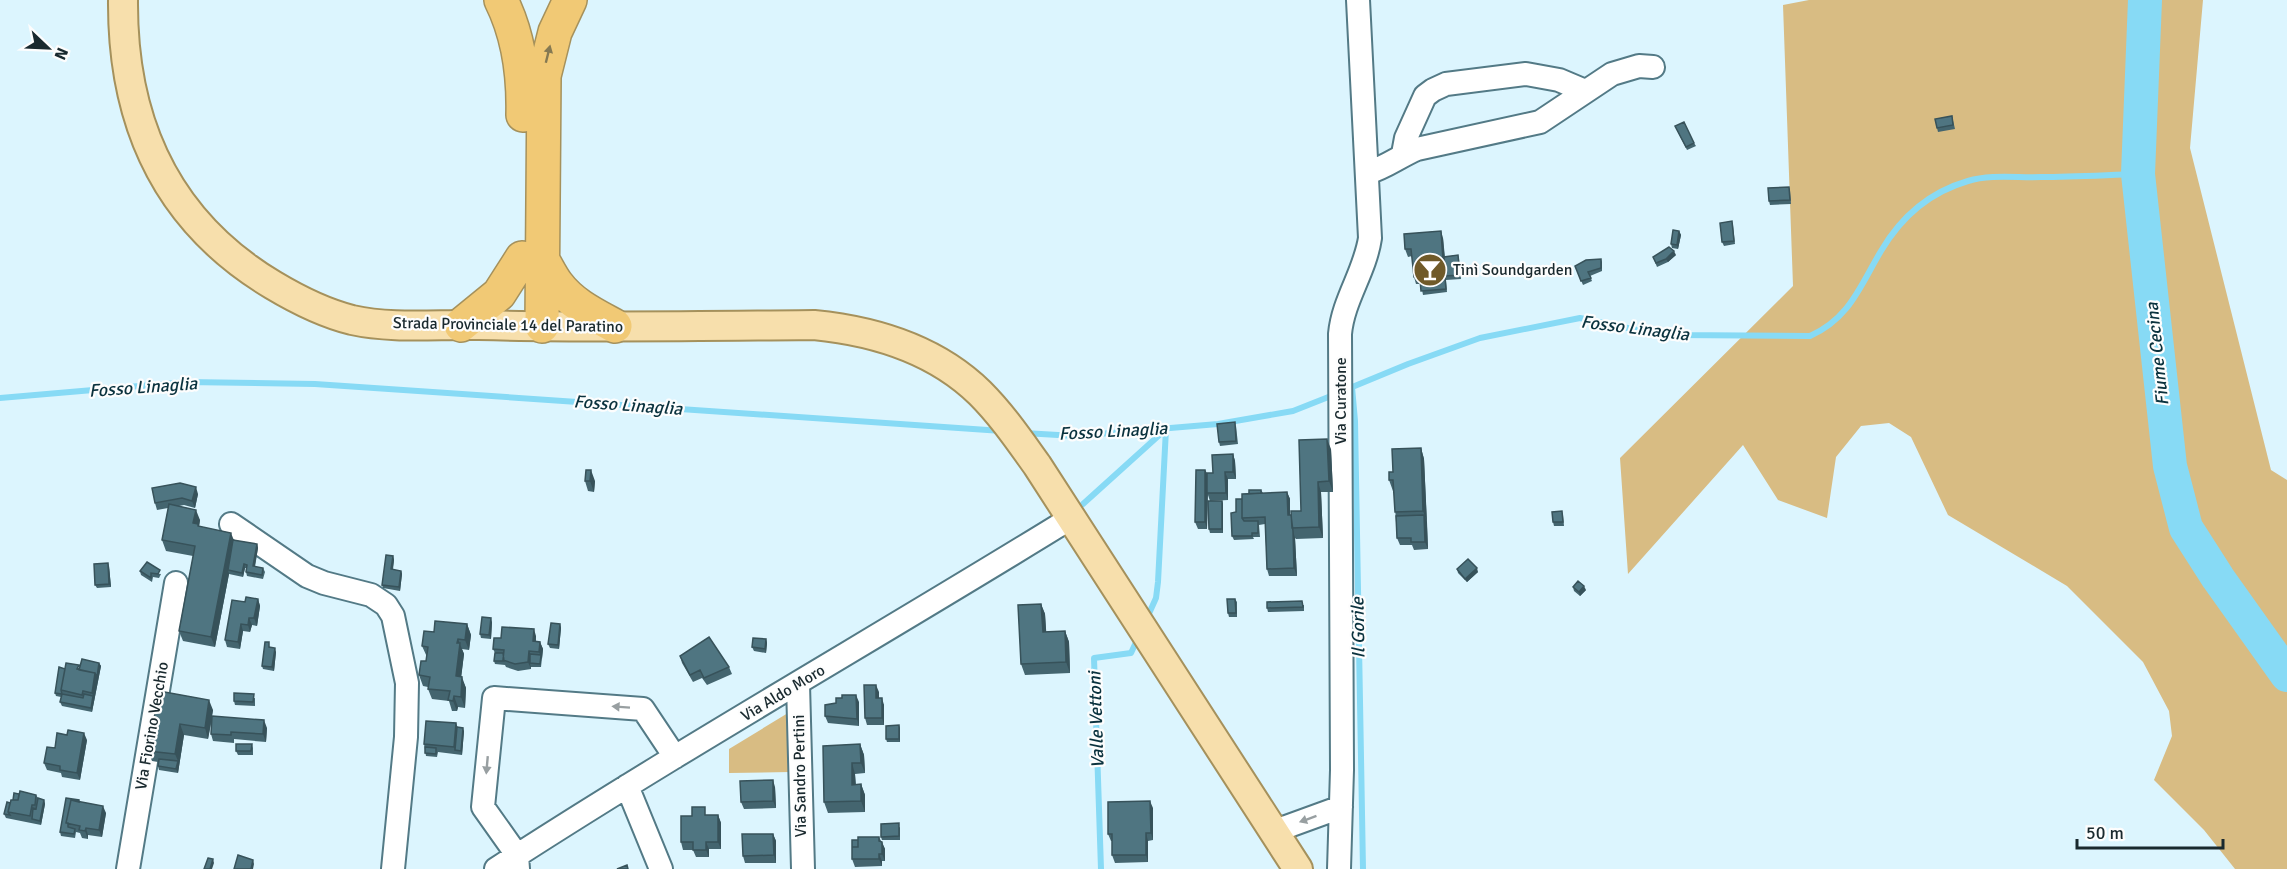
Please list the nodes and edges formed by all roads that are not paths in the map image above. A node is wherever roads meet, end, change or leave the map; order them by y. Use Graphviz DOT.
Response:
graph roads {
  1 [pos="123,0"];
  2 [pos="501,0"];
  3 [pos="570,0"];
  4 [pos="1358,0"];
  5 [pos="1653,67"];
  6 [pos="1585,91"];
  7 [pos="1403,154"];
  8 [pos="1367,172"];
  9 [pos="532,259"];
  10 [pos="461,325"];
  11 [pos="531,326"];
  12 [pos="615,326"];
  13 [pos="1071,518"];
  14 [pos="231,524"];
  15 [pos="176,583"];
  16 [pos="798,684"];
  17 [pos="675,757"];
  18 [pos="627,786"];
  19 [pos="1341,807"];
  20 [pos="1275,831"];
  21 [pos="518,862"];
  22 [pos="128,869"];
  23 [pos="393,869"];
  24 [pos="495,869"];
  25 [pos="661,869"];
  26 [pos="803,869"];
  27 [pos="1298,869"];
  28 [pos="1339,869"];
  1 -- 10 [label="main road, Strada Provinciale 14 del Paratino"];
  2 -- 9 [label="highway"];
  9 -- 3 [label="highway, one-way"];
  4 -- 8 [label="street, Via Curatone"];
  5 -- 6 [label="street"];
  6 -- 7 [label="street"];
  6 -- 7 [label="street"];
  7 -- 8 [label="street"];
  8 -- 19 [label="street, Via Curatone"];
  9 -- 10 [label="highway"];
  9 -- 11 [label="highway"];
  9 -- 12 [label="highway"];
  10 -- 11 [label="main road, Strada Provinciale 14 del Paratino"];
  11 -- 12 [label="main road, Strada Provinciale 14 del Paratino"];
  12 -- 13 [label="main road, Strada Provinciale 14 del Paratino"];
  13 -- 16 [label="street, Via Aldo Moro"];
  13 -- 20 [label="main road, Strada Provinciale 14 del Paratino"];
  14 -- 23 [label="street"];
  15 -- 22 [label="street, Via Fiorino Vecchio"];
  16 -- 17 [label="street, Via Aldo Moro"];
  16 -- 26 [label="street, Via Sandro Pertini"];
  17 -- 18 [label="street, Via Aldo Moro"];
  17 -- 21 [label="street, one-way"];
  18 -- 21 [label="street, Via Aldo Moro"];
  18 -- 25 [label="street"];
  19 -- 20 [label="street, one-way"];
  19 -- 28 [label="street, Via Curatone"];
  20 -- 27 [label="main road, Strada Provinciale 14 del Paratino"];
  21 -- 24 [label="street, Via Aldo Moro"];
}
